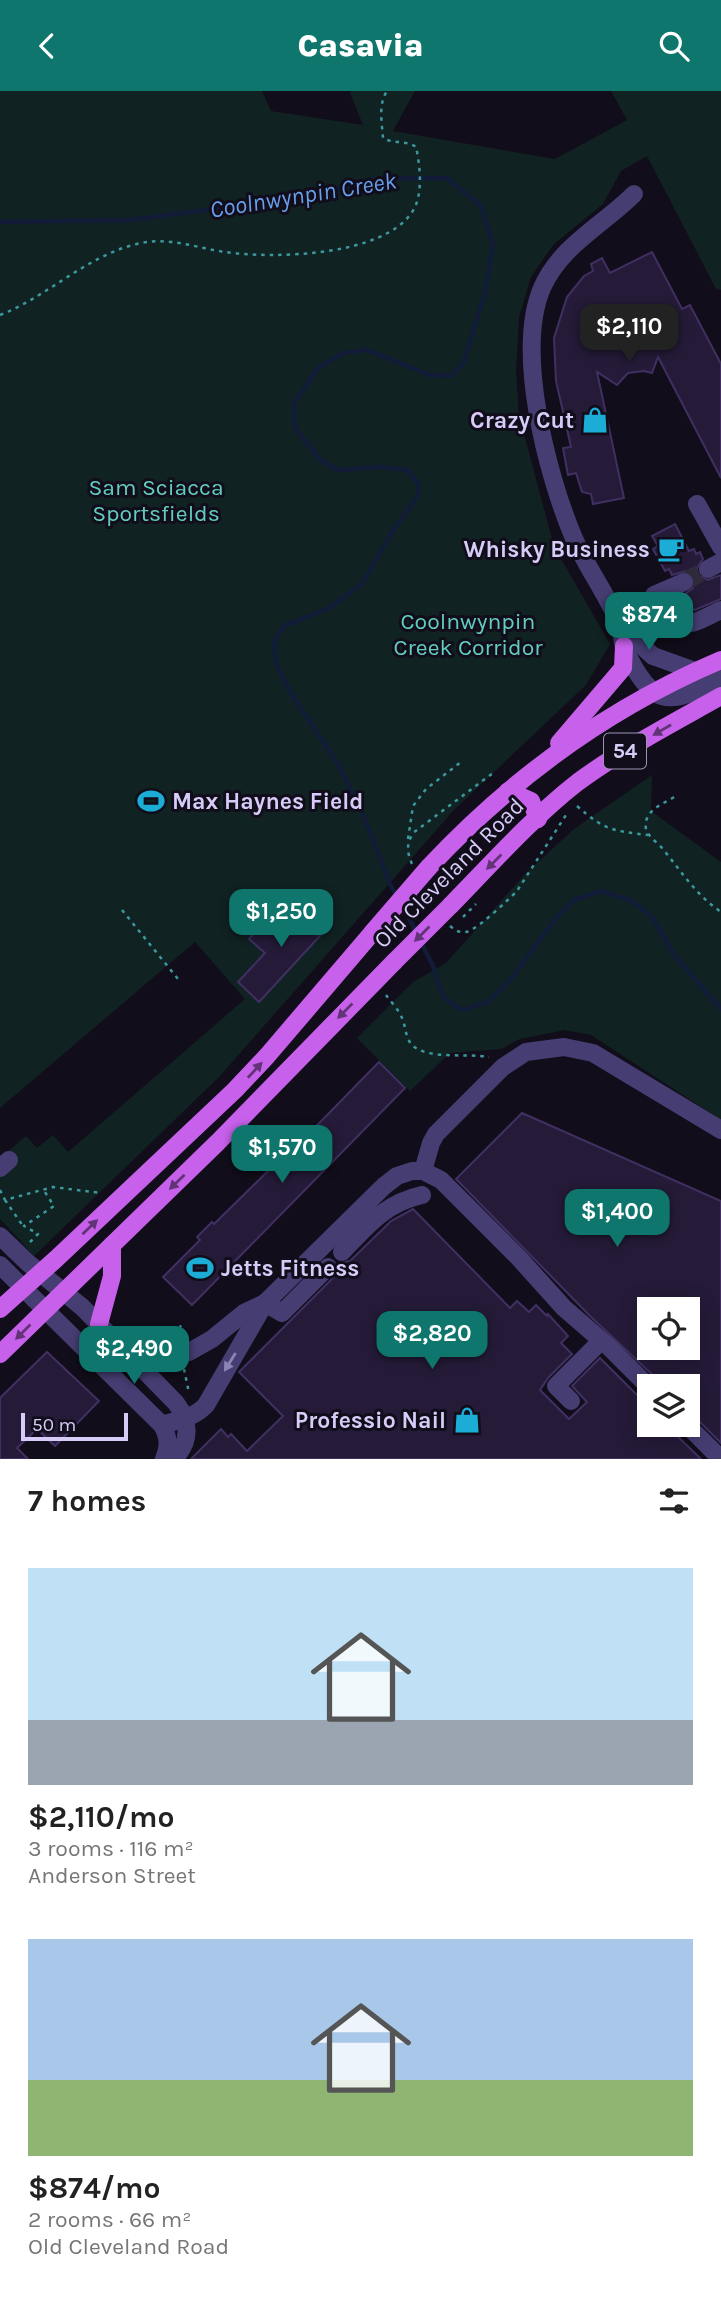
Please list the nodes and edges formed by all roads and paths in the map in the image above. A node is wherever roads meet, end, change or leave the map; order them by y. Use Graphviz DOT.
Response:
graph roads {
  1 [pos="387,91"];
  2 [pos="634,194"];
  3 [pos="0,315"];
  4 [pos="697,504"];
  5 [pos="721,547"];
  6 [pos="684,582"];
  7 [pos="654,595"];
  8 [pos="721,610"];
  9 [pos="675,622"];
  10 [pos="620,626"];
  11 [pos="624,646"];
  12 [pos="721,660"];
  13 [pos="695,671"];
  14 [pos="721,678"];
  15 [pos="653,692"];
  16 [pos="721,696"];
  17 [pos="701,708"];
  18 [pos="721,712"];
  19 [pos="461,762"];
  20 [pos="543,762"];
  21 [pos="508,791"];
  22 [pos="674,797"];
  23 [pos="577,806"];
  24 [pos="538,819"];
  25 [pos="648,835"];
  26 [pos="408,842"];
  27 [pos="122,910"];
  28 [pos="721,912"];
  29 [pos="178,979"];
  30 [pos="721,1130"];
  31 [pos="423,1171"];
  32 [pos="43,1189"];
  33 [pos="0,1190"];
  34 [pos="105,1193"];
  35 [pos="422,1195"];
  36 [pos="5,1200"];
  37 [pos="24,1226"];
  38 [pos="0,1236"];
  39 [pos="345,1241"];
  40 [pos="30,1243"];
  41 [pos="112,1245"];
  42 [pos="0,1265"];
  43 [pos="328,1267"];
  44 [pos="40,1273"];
  45 [pos="23,1288"];
  46 [pos="64,1292"];
  47 [pos="265,1303"];
  48 [pos="0,1309"];
  49 [pos="45,1310"];
  50 [pos="99,1324"];
  51 [pos="181,1324"];
  52 [pos="601,1341"];
  53 [pos="179,1344"];
  54 [pos="0,1354"];
  55 [pos="131,1356"];
  56 [pos="183,1365"];
  57 [pos="637,1376"];
  58 [pos="193,1398"];
  59 [pos="571,1401"];
  60 [pos="186,1419"];
  61 [pos="162,1425"];
  62 [pos="699,1437"];
  63 [pos="164,1459"];
  64 [pos="174,1459"];
  65 [pos="721,1459"];
  1 -- 3 [label="path"];
  2 -- 10 [label="street"];
  4 -- 5 [label="street"];
  6 -- 7 [label="street"];
  8 -- 9 [label="street"];
  10 -- 11 [label="street"];
  10 -- 13 [label="street"];
  11 -- 15 [label="street"];
  11 -- 20 [label="main road"];
  12 -- 13 [label="main road, Old Cleveland Road / 54"];
  13 -- 15 [label="main road, Old Cleveland Road / 54"];
  14 -- 15 [label="street"];
  15 -- 20 [label="main road, Old Cleveland Road / 54"];
  16 -- 17 [label="main road, Old Cleveland Road / 54"];
  17 -- 18 [label="street"];
  17 -- 24 [label="main road, Old Cleveland Road / 54, one-way"];
  19 -- 26 [label="path"];
  20 -- 21 [label="main road, Old Cleveland Road / 54"];
  21 -- 24 [label="main road"];
  44 -- 21 [label="main road, Old Cleveland Road / 54, one-way, bridge"];
  22 -- 25 [label="path"];
  23 -- 25 [label="path"];
  24 -- 41 [label="main road, Old Cleveland Road / 54, one-way, bridge"];
  25 -- 28 [label="path"];
  27 -- 29 [label="path"];
  30 -- 31 [label="street"];
  31 -- 39 [label="street"];
  31 -- 52 [label="street"];
  32 -- 34 [label="path"];
  32 -- 36 [label="path"];
  32 -- 37 [label="path"];
  33 -- 36 [label="path"];
  35 -- 39 [label="street"];
  36 -- 37 [label="path"];
  37 -- 40 [label="path"];
  38 -- 44 [label="street"];
  39 -- 47 [label="street"];
  41 -- 46 [label="main road, Old Cleveland Road / 54"];
  41 -- 50 [label="main road"];
  42 -- 45 [label="street"];
  43 -- 47 [label="street"];
  44 -- 45 [label="main road, Old Cleveland Road / 54"];
  44 -- 46 [label="street"];
  45 -- 48 [label="main road, Old Cleveland Road / 54"];
  45 -- 49 [label="street"];
  46 -- 49 [label="main road, Old Cleveland Road / 54"];
  46 -- 50 [label="street"];
  47 -- 55 [label="street"];
  47 -- 60 [label="street, one-way"];
  49 -- 54 [label="main road, Old Cleveland Road / 54, one-way"];
  49 -- 61 [label="street"];
  50 -- 55 [label="street"];
  51 -- 53 [label="path"];
  52 -- 57 [label="street"];
  52 -- 59 [label="street"];
  55 -- 60 [label="street"];
  56 -- 58 [label="path"];
  60 -- 61 [label="street"];
  60 -- 64 [label="street"];
  61 -- 63 [label="street"];
  62 -- 65 [label="street"];
}
